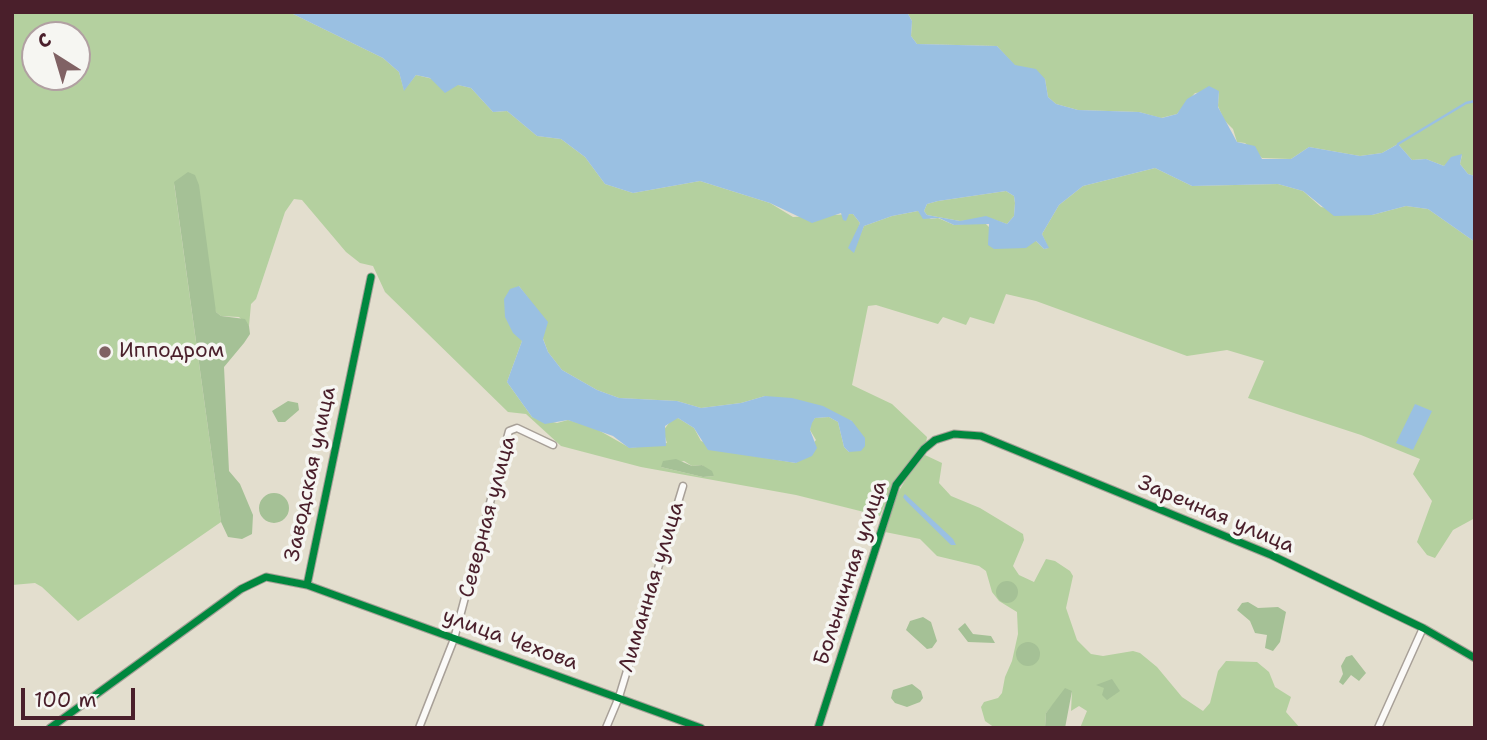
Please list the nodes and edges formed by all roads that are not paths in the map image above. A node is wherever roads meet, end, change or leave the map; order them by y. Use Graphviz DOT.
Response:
graph roads {
  1 [pos="371,277"];
  2 [pos="935,440"];
  3 [pos="553,445"];
  4 [pos="683,486"];
  5 [pos="307,585"];
  6 [pos="1423,628"];
  7 [pos="454,639"];
  8 [pos="1475,658"];
  9 [pos="619,697"];
  10 [pos="50,728"];
  11 [pos="419,728"];
  12 [pos="606,728"];
  13 [pos="701,728"];
  14 [pos="818,728"];
  15 [pos="1378,728"];
  1 -- 5 [label="street, Заводская улица"];
  2 -- 6 [label="street, Заречная улица"];
  2 -- 14 [label="street, Больничная улица"];
  3 -- 7 [label="street, Северная улица"];
  4 -- 9 [label="street, Лиманная улица"];
  5 -- 7 [label="street, улица Чехова"];
  5 -- 10 [label="street, Заводская улица"];
  6 -- 8 [label="street, Заречная улица"];
  6 -- 15 [label="street"];
  7 -- 9 [label="street, улица Чехова"];
  7 -- 11 [label="street, Северная улица"];
  9 -- 12 [label="street, Лиманная улица"];
  9 -- 13 [label="street, улица Чехова"];
}
